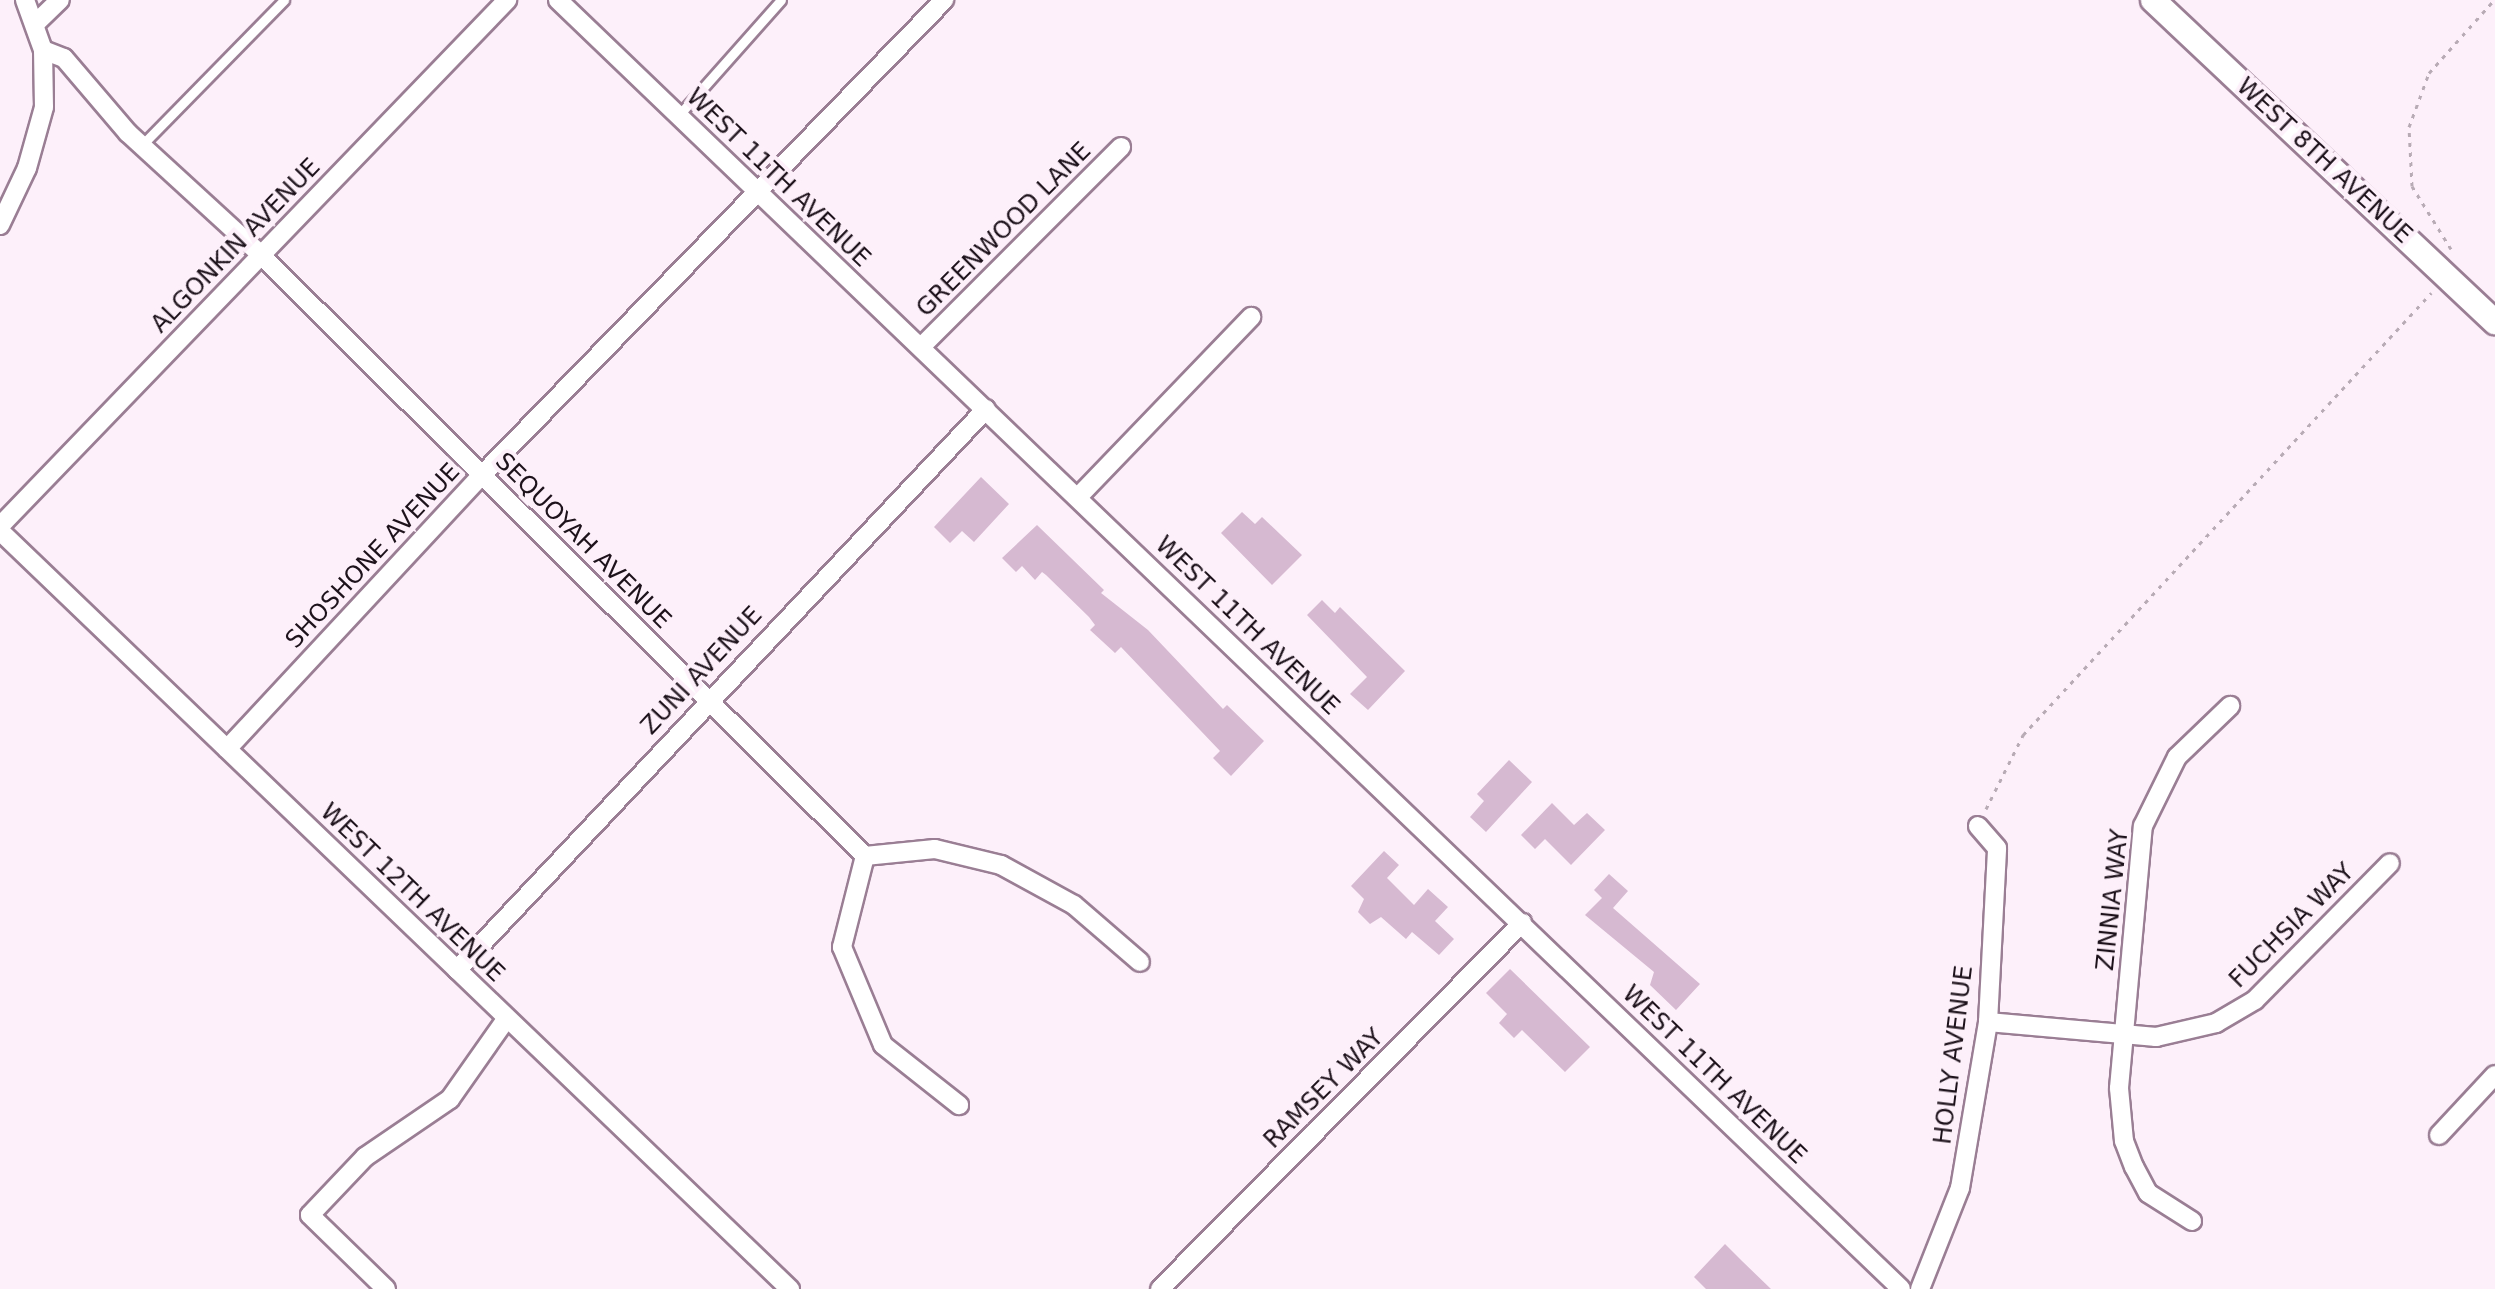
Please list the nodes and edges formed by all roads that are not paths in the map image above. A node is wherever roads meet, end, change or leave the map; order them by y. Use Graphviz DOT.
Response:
graph roads {
  1 [pos="25,0"];
  2 [pos="60,0"];
  3 [pos="284,0"];
  4 [pos="507,0"];
  5 [pos="558,0"];
  6 [pos="781,0"];
  7 [pos="944,0"];
  8 [pos="2153,0"];
  9 [pos="36,23"];
  10 [pos="43,50"];
  11 [pos="678,116"];
  12 [pos="142,145"];
  13 [pos="1121,147"];
  14 [pos="759,193"];
  15 [pos="0,225"];
  16 [pos="261,255"];
  17 [pos="1251,317"];
  18 [pos="2495,322"];
  19 [pos="921,347"];
  20 [pos="986,409"];
  21 [pos="482,475"];
  22 [pos="1078,497"];
  23 [pos="0,529"];
  24 [pos="708,700"];
  25 [pos="2230,706"];
  26 [pos="227,749"];
  27 [pos="1978,826"];
  28 [pos="865,856"];
  29 [pos="2390,863"];
  30 [pos="1522,923"];
  31 [pos="1140,962"];
  32 [pos="457,970"];
  33 [pos="507,1018"];
  34 [pos="1988,1022"];
  35 [pos="2123,1033"];
  36 [pos="2495,1075"];
  37 [pos="959,1105"];
  38 [pos="2439,1135"];
  39 [pos="2192,1221"];
  40 [pos="386,1289"];
  41 [pos="790,1289"];
  42 [pos="1160,1289"];
  43 [pos="1901,1289"];
  44 [pos="1920,1289"];
  1 -- 9 [label="street"];
  2 -- 9 [label="street"];
  3 -- 12 [label="lane"];
  4 -- 16 [label="street, ALGONKIN AVENUE"];
  5 -- 11 [label="street, WEST 11TH AVENUE"];
  6 -- 11 [label="lane"];
  7 -- 14 [label="street, SHOSHONE AVENUE"];
  8 -- 18 [label="street, WEST 8TH AVENUE"];
  9 -- 10 [label="street"];
  10 -- 12 [label="street, SEQUOYAH AVENUE"];
  10 -- 15 [label="street"];
  11 -- 14 [label="street, WEST 11TH AVENUE"];
  12 -- 16 [label="street, SEQUOYAH AVENUE"];
  13 -- 19 [label="street, GREENWOOD LANE"];
  14 -- 19 [label="street, WEST 11TH AVENUE"];
  14 -- 21 [label="street, SHOSHONE AVENUE"];
  16 -- 21 [label="street, SEQUOYAH AVENUE"];
  16 -- 23 [label="street, ALGONKIN AVENUE"];
  17 -- 22 [label="street"];
  19 -- 20 [label="street, WEST 11TH AVENUE"];
  20 -- 22 [label="street, WEST 11TH AVENUE"];
  20 -- 24 [label="street, ZUNI AVENUE"];
  21 -- 24 [label="street, SEQUOYAH AVENUE"];
  21 -- 26 [label="street, SHOSHONE AVENUE"];
  22 -- 30 [label="street, WEST 11TH AVENUE"];
  23 -- 26 [label="street, WEST 12TH AVENUE"];
  24 -- 28 [label="street, SEQUOYAH AVENUE"];
  24 -- 32 [label="street, ZUNI AVENUE"];
  25 -- 35 [label="street, ZINNIA WAY"];
  26 -- 32 [label="street, WEST 12TH AVENUE"];
  27 -- 34 [label="street, HOLLY AVENUE"];
  28 -- 31 [label="street"];
  28 -- 37 [label="street"];
  29 -- 35 [label="street, FUCHSIA WAY"];
  30 -- 42 [label="street, RAMSEY WAY"];
  30 -- 43 [label="street, WEST 11TH AVENUE"];
  32 -- 33 [label="street, WEST 12TH AVENUE"];
  33 -- 40 [label="street"];
  33 -- 41 [label="street, WEST 12TH AVENUE"];
  34 -- 35 [label="street, FUCHSIA WAY"];
  34 -- 44 [label="street, HOLLY AVENUE"];
  35 -- 39 [label="street, ZINNIA WAY"];
  36 -- 38 [label="street"];
}
